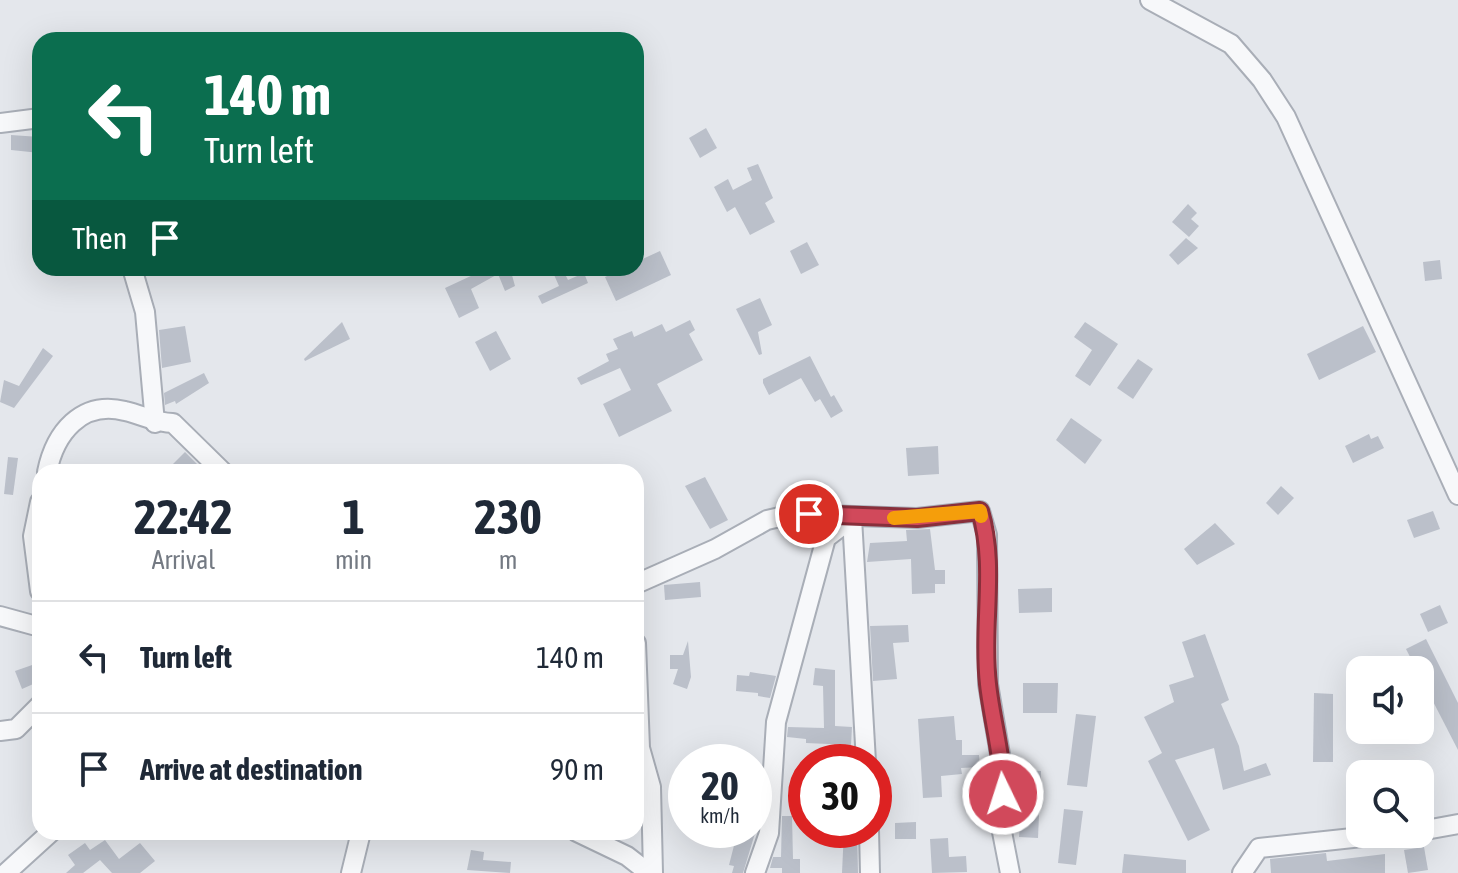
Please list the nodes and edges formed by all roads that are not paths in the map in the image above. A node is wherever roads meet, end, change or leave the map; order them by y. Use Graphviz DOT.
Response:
graph roads {
  1 [pos="1150,0"];
  2 [pos="32,119"];
  3 [pos="0,123"];
  4 [pos="134,276"];
  5 [pos="155,423"];
  6 [pos="49,464"];
  7 [pos="215,464"];
  8 [pos="1458,495"];
  9 [pos="852,518"];
  10 [pos="644,580"];
  11 [pos="0,616"];
  12 [pos="32,625"];
  13 [pos="32,713"];
  14 [pos="0,731"];
  15 [pos="865,744"];
  16 [pos="644,762"];
  17 [pos="1458,824"];
  18 [pos="1434,828"];
  19 [pos="1346,839"];
  20 [pos="42,840"];
  21 [pos="359,840"];
  22 [pos="594,840"];
  23 [pos="869,848"];
  24 [pos="6,873"];
  25 [pos="351,873"];
  26 [pos="651,873"];
  27 [pos="755,873"];
  28 [pos="870,873"];
  29 [pos="1010,873"];
  30 [pos="1242,873"];
  1 -- 8 [label="street"];
  2 -- 3 [label="street"];
  4 -- 5 [label="street"];
  5 -- 6 [label="street"];
  5 -- 7 [label="street"];
  9 -- 10 [label="street"];
  9 -- 15 [label="street"];
  9 -- 27 [label="street"];
  9 -- 29 [label="street"];
  11 -- 12 [label="street"];
  13 -- 14 [label="street"];
  16 -- 26 [label="street"];
  17 -- 18 [label="street"];
  19 -- 30 [label="street"];
  20 -- 24 [label="street"];
  21 -- 25 [label="street"];
  22 -- 26 [label="street"];
  23 -- 28 [label="street"];
}
